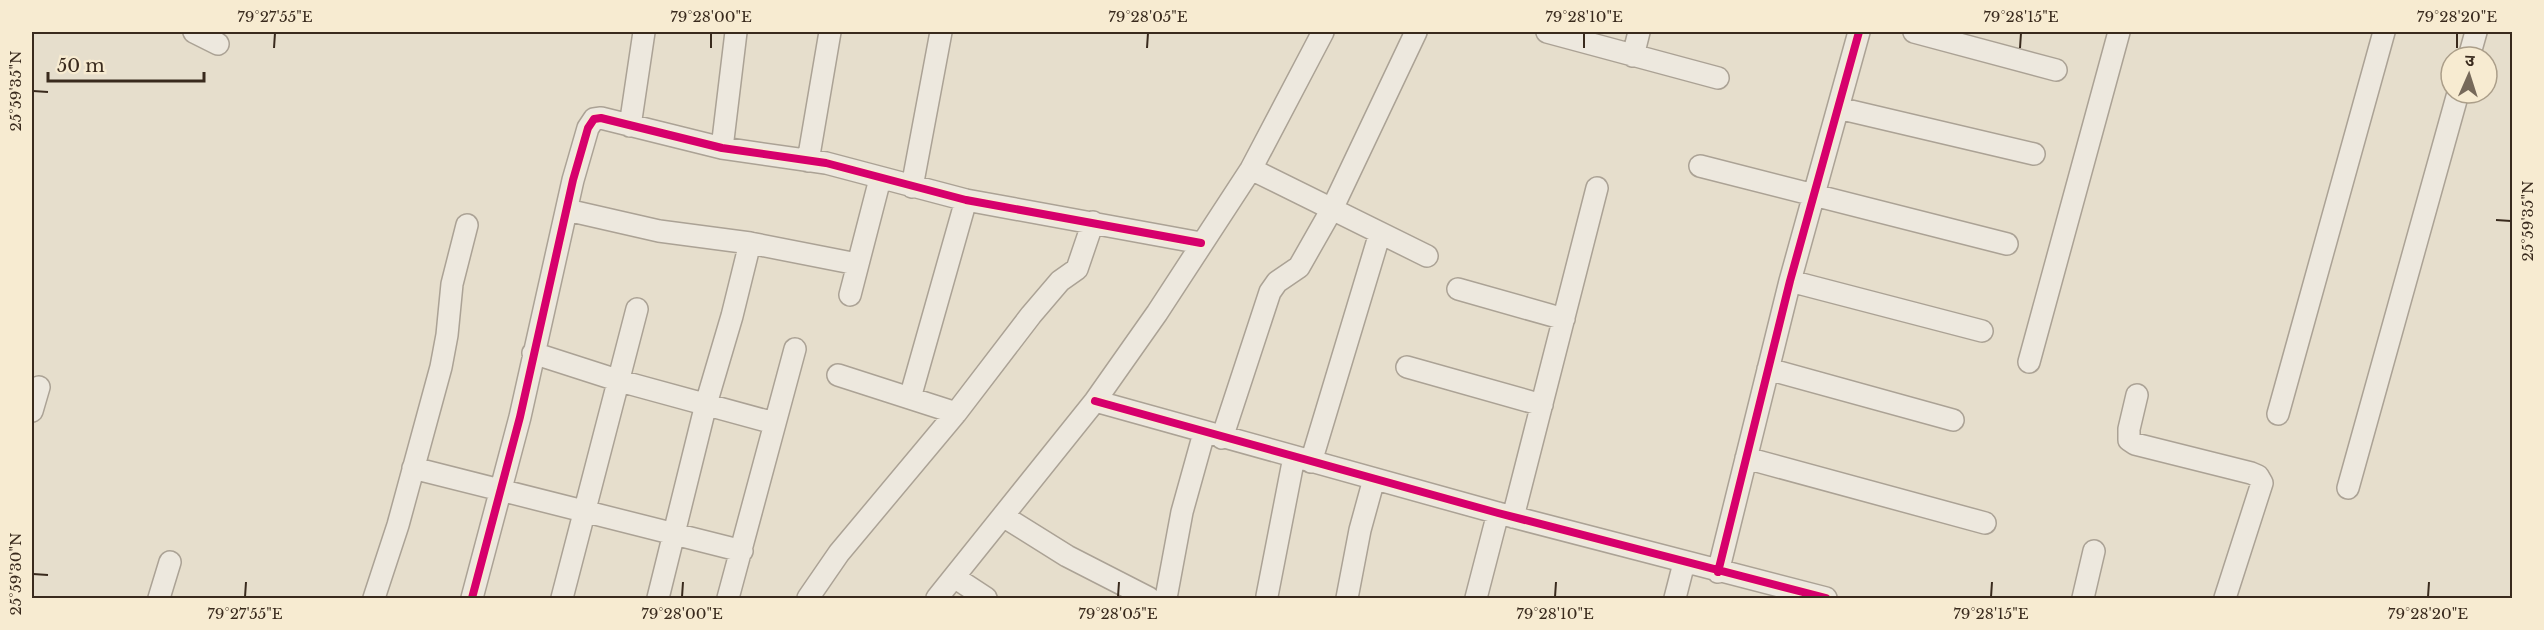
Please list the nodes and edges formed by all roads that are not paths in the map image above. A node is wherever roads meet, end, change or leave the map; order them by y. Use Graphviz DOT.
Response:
graph roads {
  1 [pos="194,32"];
  2 [pos="644,32"];
  3 [pos="736,32"];
  4 [pos="830,32"];
  5 [pos="940,32"];
  6 [pos="1323,32"];
  7 [pos="1416,32"];
  8 [pos="1547,32"];
  9 [pos="1639,32"];
  10 [pos="1859,32"];
  11 [pos="1914,32"];
  12 [pos="2119,32"];
  13 [pos="2384,32"];
  14 [pos="218,44"];
  15 [pos="1633,56"];
  16 [pos="2056,70"];
  17 [pos="1718,78"];
  18 [pos="2455,105"];
  19 [pos="1838,108"];
  20 [pos="630,126"];
  21 [pos="722,148"];
  22 [pos="2034,154"];
  23 [pos="808,161"];
  24 [pos="1701,166"];
  25 [pos="1251,169"];
  26 [pos="880,179"];
  27 [pos="912,187"];
  28 [pos="1598,188"];
  29 [pos="1814,195"];
  30 [pos="966,200"];
  31 [pos="1332,209"];
  32 [pos="567,210"];
  33 [pos="1093,222"];
  34 [pos="467,225"];
  35 [pos="1380,233"];
  36 [pos="750,243"];
  37 [pos="1202,243"];
  38 [pos="2007,244"];
  39 [pos="1427,256"];
  40 [pos="857,264"];
  41 [pos="1790,281"];
  42 [pos="1458,289"];
  43 [pos="850,295"];
  44 [pos="637,309"];
  45 [pos="1564,319"];
  46 [pos="1982,332"];
  47 [pos="795,349"];
  48 [pos="533,353"];
  49 [pos="2029,363"];
  50 [pos="1407,367"];
  51 [pos="1768,369"];
  52 [pos="838,375"];
  53 [pos="620,381"];
  54 [pos="39,387"];
  55 [pos="2137,395"];
  56 [pos="910,398"];
  57 [pos="1095,401"];
  58 [pos="705,404"];
  59 [pos="1542,405"];
  60 [pos="32,411"];
  61 [pos="956,413"];
  62 [pos="2278,414"];
  63 [pos="1953,420"];
  64 [pos="774,423"];
  65 [pos="1213,435"];
  66 [pos="1746,458"];
  67 [pos="1302,459"];
  68 [pos="413,468"];
  69 [pos="1374,479"];
  70 [pos="2348,488"];
  71 [pos="500,489"];
  72 [pos="585,510"];
  73 [pos="1506,515"];
  74 [pos="1003,516"];
  75 [pos="1985,523"];
  76 [pos="674,533"];
  77 [pos="2094,550"];
  78 [pos="741,551"];
  79 [pos="170,562"];
  80 [pos="1684,563"];
  81 [pos="1718,572"];
  82 [pos="954,577"];
  83 [pos="1267,596"];
  84 [pos="159,598"];
  85 [pos="374,598"];
  86 [pos="472,598"];
  87 [pos="562,598"];
  88 [pos="658,598"];
  89 [pos="728,598"];
  90 [pos="808,598"];
  91 [pos="937,598"];
  92 [pos="986,598"];
  93 [pos="1149,598"];
  94 [pos="1166,598"];
  95 [pos="1347,598"];
  96 [pos="1476,598"];
  97 [pos="1675,598"];
  98 [pos="1826,598"];
  99 [pos="2083,598"];
  100 [pos="2225,598"];
  1 -- 14 [label="street"];
  2 -- 20 [label="street"];
  3 -- 21 [label="street"];
  4 -- 23 [label="street"];
  5 -- 27 [label="street"];
  6 -- 25 [label="street"];
  7 -- 31 [label="street"];
  8 -- 15 [label="street"];
  9 -- 15 [label="street"];
  10 -- 19 [label="street"];
  11 -- 16 [label="street"];
  12 -- 49 [label="street"];
  13 -- 62 [label="street"];
  15 -- 17 [label="street"];
  18 -- 70 [label="street"];
  19 -- 22 [label="street"];
  19 -- 29 [label="street"];
  20 -- 21 [label="street"];
  20 -- 32 [label="street"];
  21 -- 23 [label="street"];
  23 -- 26 [label="street"];
  24 -- 29 [label="street"];
  25 -- 31 [label="street"];
  25 -- 37 [label="street"];
  26 -- 27 [label="street"];
  26 -- 40 [label="street"];
  27 -- 30 [label="street"];
  28 -- 45 [label="street"];
  29 -- 38 [label="street"];
  29 -- 41 [label="street"];
  30 -- 33 [label="street"];
  30 -- 56 [label="street"];
  31 -- 35 [label="street"];
  31 -- 65 [label="street"];
  32 -- 36 [label="street"];
  32 -- 48 [label="street"];
  33 -- 37 [label="street"];
  33 -- 61 [label="street"];
  34 -- 68 [label="street"];
  35 -- 39 [label="street"];
  35 -- 67 [label="street"];
  36 -- 40 [label="street"];
  36 -- 58 [label="street"];
  37 -- 57 [label="street"];
  40 -- 43 [label="street"];
  41 -- 46 [label="street"];
  41 -- 51 [label="street"];
  42 -- 45 [label="street"];
  44 -- 53 [label="street"];
  45 -- 59 [label="street"];
  47 -- 64 [label="street"];
  48 -- 53 [label="street"];
  48 -- 71 [label="street"];
  50 -- 59 [label="street"];
  51 -- 63 [label="street"];
  51 -- 66 [label="street"];
  52 -- 56 [label="street"];
  53 -- 58 [label="street"];
  53 -- 72 [label="street"];
  54 -- 60 [label="street"];
  55 -- 100 [label="street"];
  56 -- 61 [label="street"];
  57 -- 65 [label="street"];
  57 -- 74 [label="street"];
  58 -- 64 [label="street"];
  58 -- 76 [label="street"];
  59 -- 73 [label="street"];
  61 -- 90 [label="street"];
  64 -- 78 [label="street"];
  65 -- 67 [label="street"];
  65 -- 94 [label="street"];
  66 -- 75 [label="street"];
  66 -- 81 [label="street"];
  67 -- 69 [label="street"];
  67 -- 83 [label="street"];
  68 -- 71 [label="street"];
  68 -- 85 [label="street"];
  69 -- 73 [label="street"];
  69 -- 95 [label="street"];
  71 -- 72 [label="street"];
  71 -- 86 [label="street"];
  72 -- 76 [label="street"];
  72 -- 87 [label="street"];
  73 -- 80 [label="street"];
  73 -- 96 [label="street"];
  74 -- 82 [label="street"];
  74 -- 93 [label="street"];
  76 -- 78 [label="street"];
  76 -- 88 [label="street"];
  77 -- 99 [label="street"];
  78 -- 89 [label="street"];
  79 -- 84 [label="street"];
  80 -- 81 [label="street"];
  80 -- 97 [label="street"];
  81 -- 98 [label="street"];
  82 -- 91 [label="street"];
  82 -- 92 [label="street"];
}
